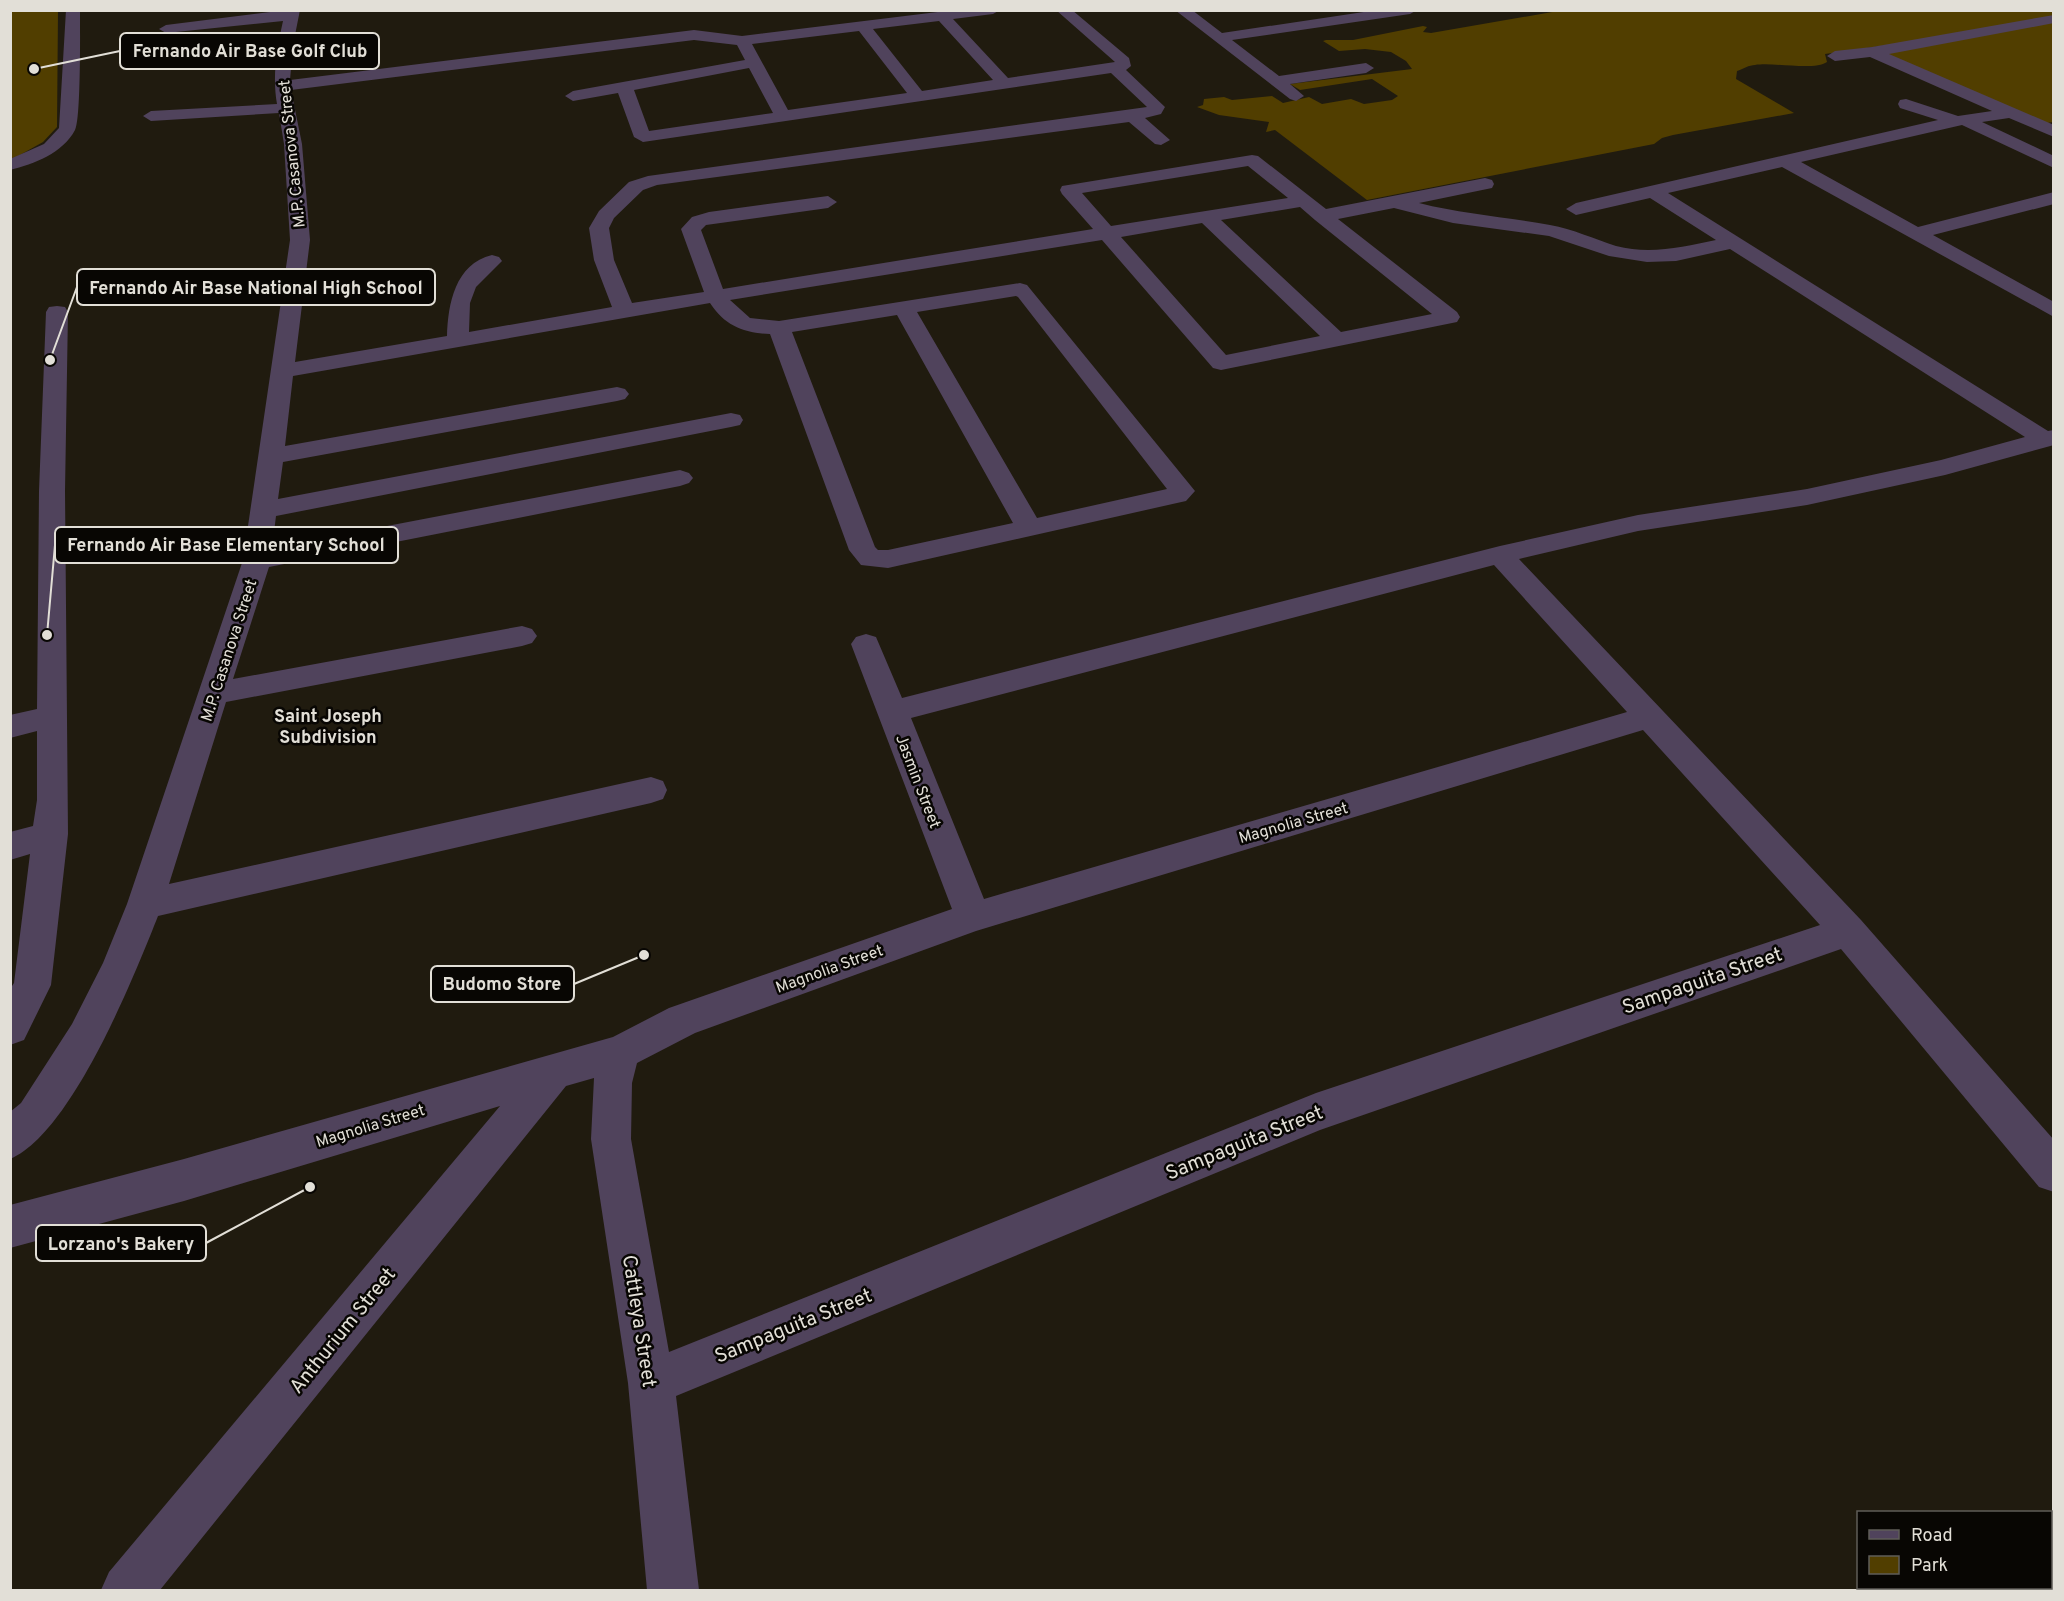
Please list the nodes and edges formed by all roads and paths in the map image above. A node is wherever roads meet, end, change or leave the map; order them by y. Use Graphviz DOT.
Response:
graph roads {
  1 [pos="73,10"];
  2 [pos="993,10"];
  3 [pos="1182,10"];
  4 [pos="1410,10"];
  5 [pos="1069,11"];
  6 [pos="168,13"];
  7 [pos="292,13"];
  8 [pos="943,17"];
  9 [pos="2054,19"];
  10 [pos="864,26"];
  11 [pos="166,29"];
  12 [pos="1218,38"];
  13 [pos="742,41"];
  14 [pos="165,49"];
  15 [pos="1872,52"];
  16 [pos="1834,56"];
  17 [pos="753,63"];
  18 [pos="1366,68"];
  19 [pos="1116,69"];
  20 [pos="1276,81"];
  21 [pos="1006,85"];
  22 [pos="624,88"];
  23 [pos="573,96"];
  24 [pos="1296,96"];
  25 [pos="284,97"];
  26 [pos="920,98"];
  27 [pos="1906,104"];
  28 [pos="2010,113"];
  29 [pos="152,116"];
  30 [pos="1133,116"];
  31 [pos="784,118"];
  32 [pos="1960,121"];
  33 [pos="2054,132"];
  34 [pos="1161,140"];
  35 [pos="1787,162"];
  36 [pos="2054,163"];
  37 [pos="10,165"];
  38 [pos="1485,184"];
  39 [pos="1652,191"];
  40 [pos="2054,198"];
  41 [pos="1304,201"];
  42 [pos="828,202"];
  43 [pos="1394,202"];
  44 [pos="1576,208"];
  45 [pos="1323,216"];
  46 [pos="1208,218"];
  47 [pos="1108,233"];
  48 [pos="1918,233"];
  49 [pos="1731,243"];
  50 [pos="812,260"];
  51 [pos="492,261"];
  52 [pos="807,282"];
  53 [pos="715,297"];
  54 [pos="903,307"];
  55 [pos="624,311"];
  56 [pos="2054,311"];
  57 [pos="57,312"];
  58 [pos="779,328"];
  59 [pos="458,340"];
  60 [pos="1337,340"];
  61 [pos="284,371"];
  62 [pos="617,394"];
  63 [pos="731,420"];
  64 [pos="2049,438"];
  65 [pos="272,456"];
  66 [pos="680,478"];
  67 [pos="265,510"];
  68 [pos="1030,530"];
  69 [pos="1500,555"];
  70 [pos="258,560"];
  71 [pos="522,636"];
  72 [pos="866,644"];
  73 [pos="213,694"];
  74 [pos="892,712"];
  75 [pos="53,716"];
  76 [pos="1651,716"];
  77 [pos="10,728"];
  78 [pos="651,790"];
  79 [pos="51,834"];
  80 [pos="10,846"];
  81 [pos="145,904"];
  82 [pos="973,917"];
  83 [pos="1848,931"];
  84 [pos="10,1028"];
  85 [pos="621,1052"];
  86 [pos="556,1069"];
  87 [pos="10,1139"];
  88 [pos="2054,1172"];
  89 [pos="10,1227"];
  90 [pos="651,1383"];
  91 [pos="127,1590"];
  92 [pos="674,1590"];
  1 -- 37 [label="street"];
  2 -- 8 [label="street"];
  3 -- 12 [label="street"];
  4 -- 12 [label="street"];
  5 -- 19 [label="street"];
  6 -- 11 [label="street"];
  7 -- 11 [label="street"];
  7 -- 25 [label="street, M.P. Casanova Street"];
  8 -- 10 [label="street"];
  8 -- 21 [label="street"];
  9 -- 15 [label="street"];
  10 -- 13 [label="street"];
  10 -- 26 [label="street"];
  11 -- 14 [label="street"];
  12 -- 20 [label="street"];
  13 -- 17 [label="street"];
  13 -- 25 [label="street"];
  15 -- 16 [label="street"];
  15 -- 28 [label="street"];
  17 -- 22 [label="street"];
  17 -- 31 [label="street"];
  18 -- 20 [label="street"];
  19 -- 21 [label="street"];
  19 -- 30 [label="street"];
  20 -- 24 [label="street"];
  21 -- 26 [label="street"];
  22 -- 23 [label="street"];
  22 -- 31 [label="street"];
  25 -- 29 [label="street"];
  25 -- 61 [label="street, M.P. Casanova Street"];
  26 -- 31 [label="street"];
  27 -- 32 [label="street"];
  28 -- 32 [label="street"];
  28 -- 33 [label="street"];
  30 -- 34 [label="street"];
  30 -- 55 [label="street"];
  32 -- 35 [label="street"];
  32 -- 36 [label="street"];
  35 -- 39 [label="street"];
  35 -- 48 [label="street"];
  38 -- 43 [label="street"];
  39 -- 44 [label="street"];
  39 -- 49 [label="street"];
  40 -- 48 [label="street"];
  41 -- 45 [label="street"];
  41 -- 46 [label="street"];
  41 -- 47 [label="street"];
  42 -- 53 [label="street"];
  43 -- 45 [label="street"];
  43 -- 49 [label="street"];
  45 -- 60 [label="street"];
  46 -- 47 [label="street"];
  46 -- 60 [label="street"];
  47 -- 52 [label="street"];
  47 -- 60 [label="street"];
  48 -- 56 [label="street"];
  49 -- 64 [label="street"];
  50 -- 52 [label="street"];
  51 -- 59 [label="street"];
  52 -- 53 [label="street"];
  53 -- 55 [label="street"];
  53 -- 58 [label="street"];
  54 -- 58 [label="street"];
  54 -- 68 [label="street"];
  54 -- 68 [label="street"];
  55 -- 59 [label="street"];
  57 -- 75 [label="street"];
  58 -- 68 [label="street"];
  59 -- 61 [label="street"];
  61 -- 65 [label="street, M.P. Casanova Street"];
  62 -- 65 [label="street"];
  63 -- 67 [label="street"];
  64 -- 69 [label="street"];
  65 -- 67 [label="street, M.P. Casanova Street"];
  66 -- 70 [label="street"];
  67 -- 70 [label="street, M.P. Casanova Street"];
  69 -- 74 [label="street"];
  69 -- 76 [label="street"];
  70 -- 73 [label="street, M.P. Casanova Street"];
  71 -- 73 [label="street"];
  72 -- 74 [label="street, Jasmin Street"];
  73 -- 81 [label="street, M.P. Casanova Street"];
  74 -- 82 [label="street, Jasmin Street"];
  75 -- 77 [label="street"];
  75 -- 79 [label="street"];
  76 -- 82 [label="street, Magnolia Street"];
  76 -- 83 [label="street"];
  78 -- 81 [label="street"];
  79 -- 80 [label="street"];
  79 -- 84 [label="street"];
  81 -- 87 [label="street, M.P. Casanova Street"];
  82 -- 85 [label="street, Magnolia Street"];
  83 -- 88 [label="street"];
  83 -- 90 [label="street, Sampaguita Street"];
  85 -- 86 [label="street, Magnolia Street"];
  85 -- 90 [label="street, Cattleya Street"];
  86 -- 89 [label="street, Magnolia Street"];
  86 -- 91 [label="street, Anthurium Street"];
  90 -- 92 [label="street, Cattleya Street"];
}
